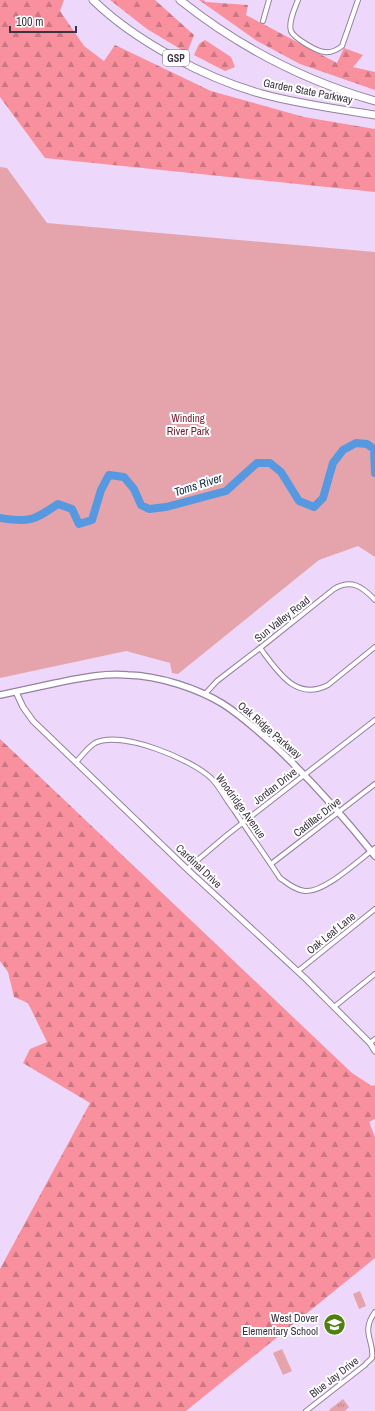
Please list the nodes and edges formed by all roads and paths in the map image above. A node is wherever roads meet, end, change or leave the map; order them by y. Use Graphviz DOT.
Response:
graph roads {
  1 [pos="93,0"];
  2 [pos="180,0"];
  3 [pos="269,0"];
  4 [pos="298,0"];
  5 [pos="358,0"];
  6 [pos="263,21"];
  7 [pos="375,101"];
  8 [pos="375,115"];
  9 [pos="375,600"];
  10 [pos="375,647"];
  11 [pos="260,648"];
  12 [pos="16,692"];
  13 [pos="206,694"];
  14 [pos="0,695"];
  15 [pos="375,720"];
  16 [pos="76,762"];
  17 [pos="305,774"];
  18 [pos="375,784"];
  19 [pos="338,812"];
  20 [pos="242,823"];
  21 [pos="374,851"];
  22 [pos="271,864"];
  23 [pos="187,869"];
  24 [pos="375,909"];
  25 [pos="298,971"];
  26 [pos="375,974"];
  27 [pos="334,1007"];
  28 [pos="375,1039"];
  29 [pos="370,1043"];
  30 [pos="375,1051"];
  31 [pos="375,1312"];
  32 [pos="373,1335"];
  33 [pos="306,1411"];
  1 -- 8 [label="highway, Garden State Parkway / GSP"];
  2 -- 7 [label="highway, Garden State Parkway"];
  3 -- 6 [label="street"];
  4 -- 5 [label="street"];
  9 -- 11 [label="street, Sun Valley Road"];
  10 -- 11 [label="street"];
  11 -- 13 [label="street, Sun Valley Road"];
  12 -- 13 [label="main road, Oak Ridge Parkway"];
  12 -- 14 [label="main road, Oak Ridge Parkway"];
  12 -- 16 [label="street, Cardinal Drive"];
  13 -- 17 [label="main road, Oak Ridge Parkway"];
  15 -- 17 [label="street, Jordan Drive"];
  16 -- 20 [label="street, Woodridge Avenue"];
  16 -- 23 [label="street, Cardinal Drive"];
  17 -- 19 [label="main road, Oak Ridge Parkway"];
  17 -- 20 [label="street, Jordan Drive"];
  18 -- 19 [label="street, Cadillac Drive"];
  19 -- 21 [label="main road, Oak Ridge Parkway"];
  19 -- 22 [label="street, Cadillac Drive"];
  20 -- 22 [label="street, Woodridge Avenue"];
  20 -- 23 [label="street, Jordan Drive"];
  21 -- 22 [label="street, Woodridge Avenue"];
  23 -- 25 [label="street, Cardinal Drive"];
  24 -- 25 [label="street, Oak Leaf Lane"];
  25 -- 27 [label="street, Cardinal Drive"];
  26 -- 27 [label="street"];
  27 -- 29 [label="street, Cardinal Drive"];
  28 -- 29 [label="street"];
  29 -- 30 [label="street, Cardinal Drive"];
  31 -- 32 [label="street, Blue Jay Drive"];
  32 -- 33 [label="street, Blue Jay Drive"];
}
